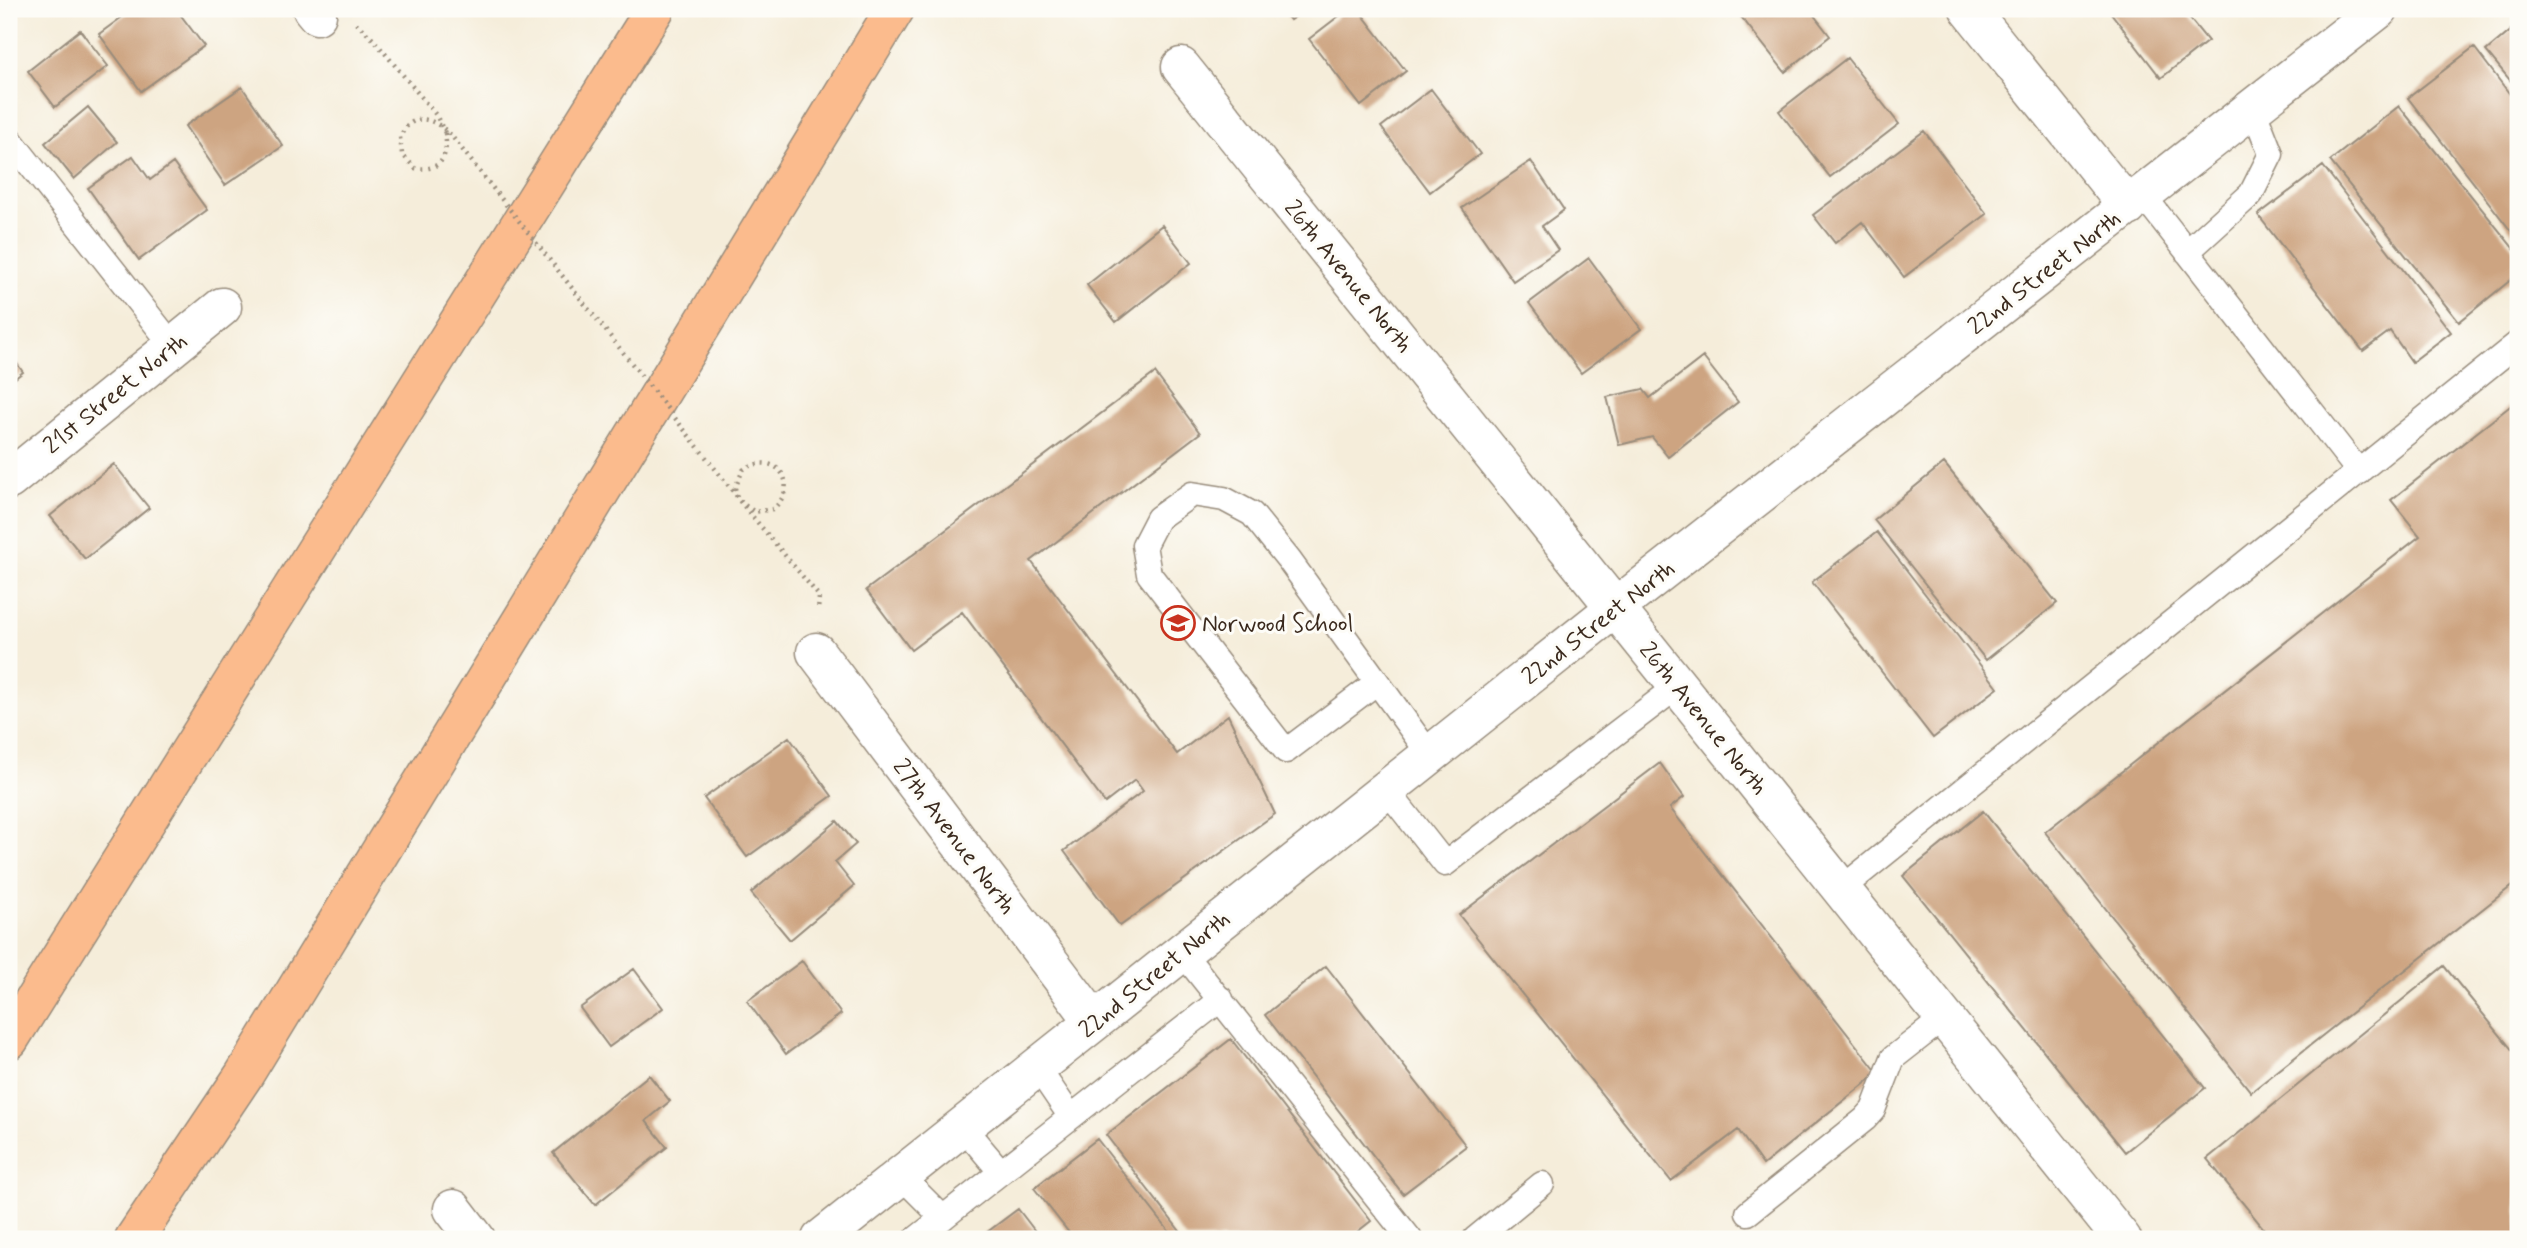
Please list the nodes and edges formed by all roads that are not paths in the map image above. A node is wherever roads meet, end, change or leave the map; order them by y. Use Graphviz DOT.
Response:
graph roads {
  1 [pos="655,9"];
  2 [pos="1969,9"];
  3 [pos="2379,9"];
  4 [pos="894,10"];
  5 [pos="1181,67"];
  6 [pos="2253,108"];
  7 [pos="9,138"];
  8 [pos="2135,201"];
  9 [pos="2187,252"];
  10 [pos="222,307"];
  11 [pos="2518,343"];
  12 [pos="173,346"];
  13 [pos="2359,472"];
  14 [pos="9,480"];
  15 [pos="1615,608"];
  16 [pos="816,652"];
  17 [pos="1376,682"];
  18 [pos="1678,686"];
  19 [pos="1430,755"];
  20 [pos="1387,789"];
  21 [pos="1841,889"];
  22 [pos="1182,952"];
  23 [pos="1221,999"];
  24 [pos="1944,1018"];
  25 [pos="1094,1021"];
  26 [pos="9,1040"];
  27 [pos="1037,1067"];
  28 [pos="1071,1117"];
  29 [pos="962,1126"];
  30 [pos="1001,1172"];
  31 [pos="901,1176"];
  32 [pos="1542,1184"];
  33 [pos="453,1209"];
  34 [pos="1748,1213"];
  35 [pos="943,1218"];
  36 [pos="134,1239"];
  37 [pos="476,1239"];
  38 [pos="823,1239"];
  39 [pos="916,1239"];
  40 [pos="1410,1239"];
  41 [pos="1475,1239"];
  42 [pos="2122,1239"];
  1 -- 26 [label="highway"];
  2 -- 8 [label="street"];
  3 -- 6 [label="street, 22nd Street North"];
  4 -- 36 [label="highway"];
  5 -- 15 [label="street, 26th Avenue North"];
  6 -- 8 [label="street, 22nd Street North"];
  6 -- 9 [label="lane"];
  7 -- 12 [label="lane"];
  8 -- 9 [label="lane"];
  8 -- 15 [label="street, 22nd Street North"];
  9 -- 13 [label="lane"];
  10 -- 12 [label="street, 21st Street North"];
  11 -- 13 [label="lane"];
  12 -- 14 [label="street, 21st Street North"];
  13 -- 21 [label="lane"];
  15 -- 18 [label="street, 26th Avenue North"];
  15 -- 19 [label="street, 22nd Street North"];
  16 -- 25 [label="street, 27th Avenue North"];
  17 -- 17 [label="lane"];
  17 -- 19 [label="lane"];
  18 -- 20 [label="lane"];
  18 -- 21 [label="street, 26th Avenue North"];
  19 -- 20 [label="street, 22nd Street North"];
  20 -- 22 [label="street, 22nd Street North"];
  21 -- 24 [label="street, 26th Avenue North"];
  22 -- 23 [label="lane"];
  22 -- 25 [label="street, 22nd Street North"];
  23 -- 28 [label="lane"];
  23 -- 40 [label="lane"];
  24 -- 34 [label="lane"];
  24 -- 42 [label="street, 26th Avenue North"];
  25 -- 27 [label="street, 22nd Street North"];
  27 -- 28 [label="lane"];
  27 -- 29 [label="street, 22nd Street North"];
  28 -- 30 [label="lane"];
  29 -- 30 [label="lane"];
  29 -- 31 [label="street, 22nd Street North"];
  30 -- 35 [label="lane"];
  31 -- 35 [label="lane"];
  31 -- 38 [label="street, 22nd Street North"];
  32 -- 41 [label="lane"];
  33 -- 37 [label="street"];
  35 -- 39 [label="lane"];
}
